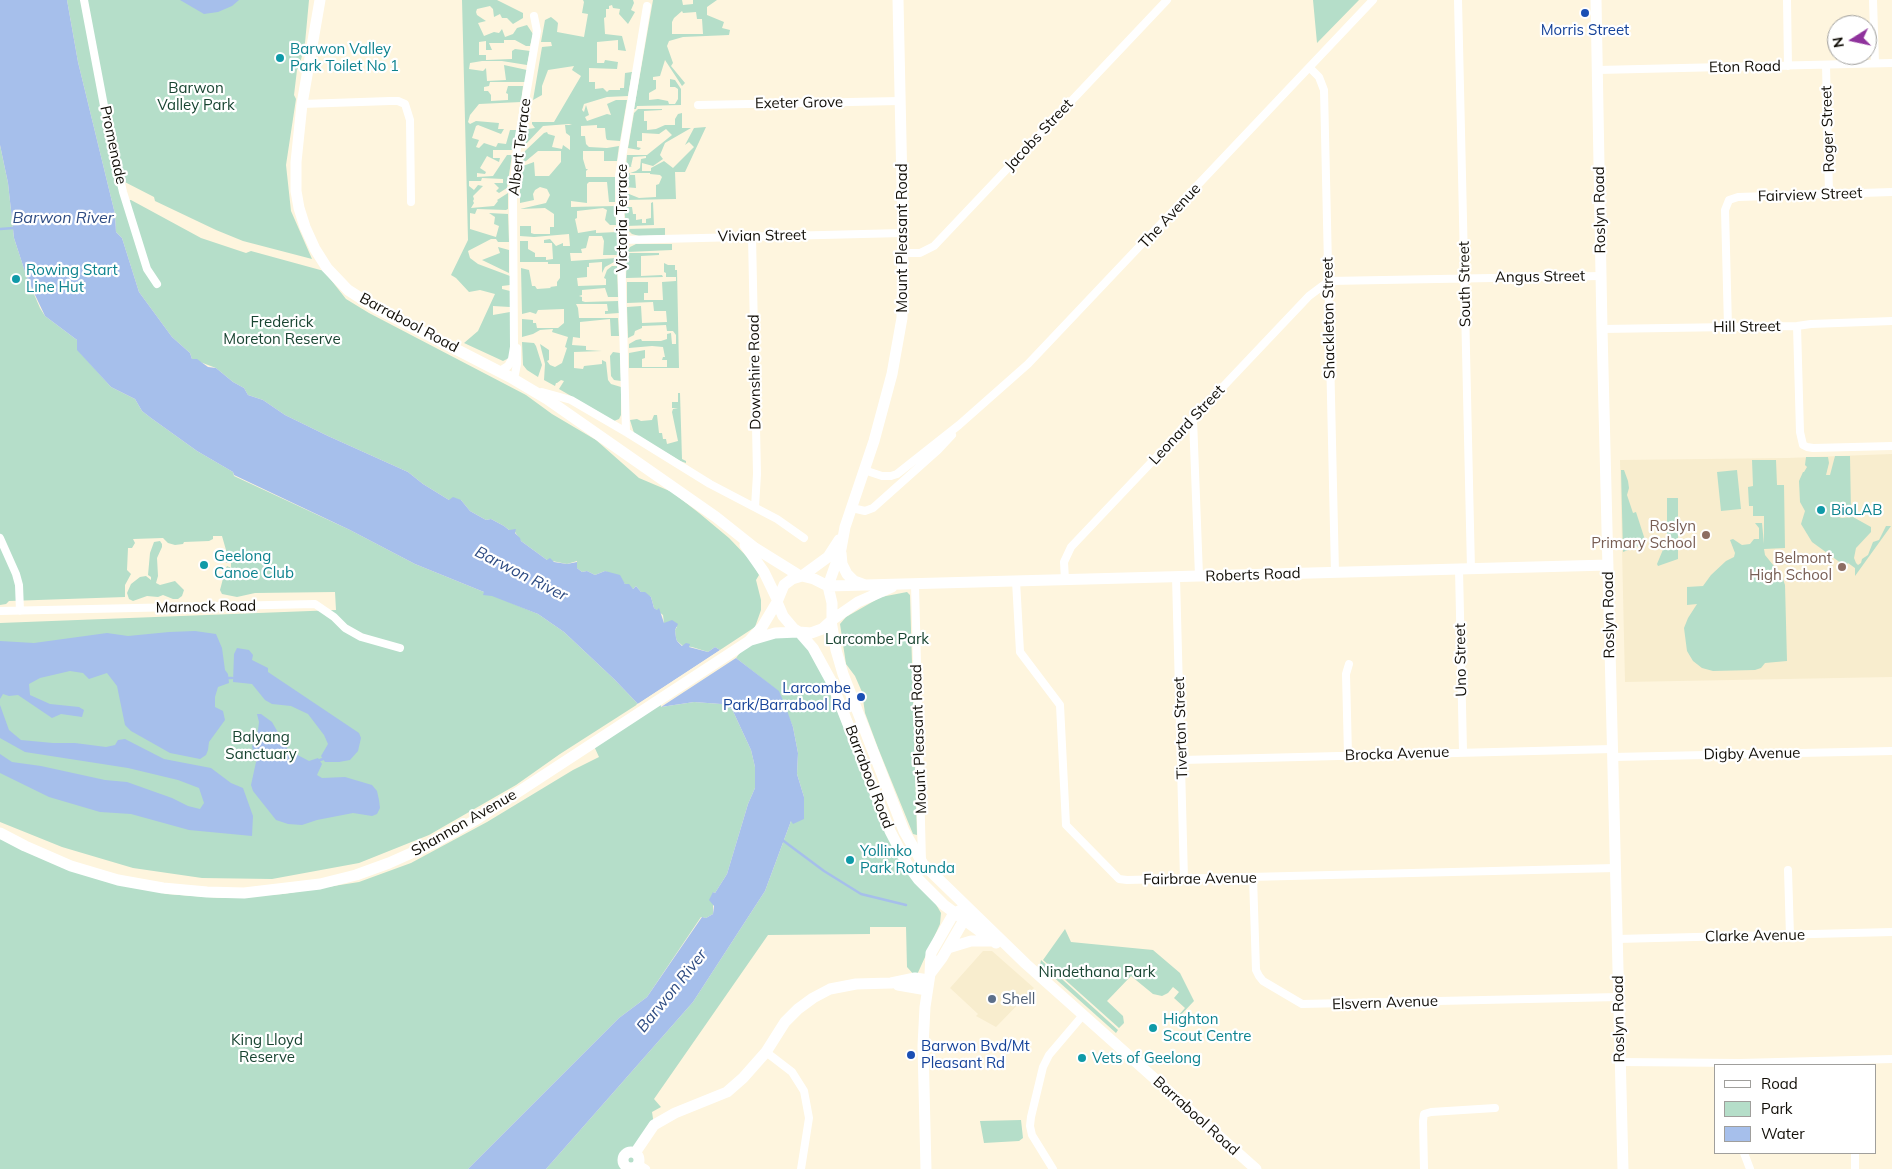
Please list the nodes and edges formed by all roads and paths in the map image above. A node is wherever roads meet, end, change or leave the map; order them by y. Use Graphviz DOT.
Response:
graph roads {
  1 [pos="84,0"];
  2 [pos="320,0"];
  3 [pos="898,0"];
  4 [pos="1167,0"];
  5 [pos="1373,0"];
  6 [pos="1458,0"];
  7 [pos="1596,0"];
  8 [pos="1787,0"];
  9 [pos="1873,0"];
  10 [pos="647,6"];
  11 [pos="1873,15"];
  12 [pos="534,16"];
  13 [pos="1892,63"];
  14 [pos="1877,64"];
  15 [pos="1826,65"];
  16 [pos="1788,66"];
  17 [pos="1310,68"];
  18 [pos="1598,70"];
  19 [pos="900,101"];
  20 [pos="302,104"];
  21 [pos="698,105"];
  22 [pos="1892,192"];
  23 [pos="1829,194"];
  24 [pos="411,202"];
  25 [pos="903,233"];
  26 [pos="752,236"];
  27 [pos="621,240"];
  28 [pos="903,254"];
  29 [pos="1601,276"];
  30 [pos="1464,278"];
  31 [pos="1328,281"];
  32 [pos="157,284"];
  33 [pos="1892,321"];
  34 [pos="1798,326"];
  35 [pos="1728,327"];
  36 [pos="1602,329"];
  37 [pos="515,339"];
  38 [pos="500,372"];
  39 [pos="514,379"];
  40 [pos="529,388"];
  41 [pos="1193,418"];
  42 [pos="959,426"];
  43 [pos="626,432"];
  44 [pos="1892,446"];
  45 [pos="864,470"];
  46 [pos="755,507"];
  47 [pos="852,508"];
  48 [pos="846,527"];
  49 [pos="735,533"];
  50 [pos="0,538"];
  51 [pos="804,538"];
  52 [pos="841,549"];
  53 [pos="1608,565"];
  54 [pos="1465,569"];
  55 [pos="1335,572"];
  56 [pos="801,576"];
  57 [pos="1199,576"];
  58 [pos="1176,577"];
  59 [pos="1065,580"];
  60 [pos="1016,581"];
  61 [pos="915,584"];
  62 [pos="871,585"];
  63 [pos="898,585"];
  64 [pos="828,586"];
  65 [pos="777,600"];
  66 [pos="0,611"];
  67 [pos="20,611"];
  68 [pos="831,621"];
  69 [pos="799,632"];
  70 [pos="749,641"];
  71 [pos="400,648"];
  72 [pos="1349,664"];
  73 [pos="1892,751"];
  74 [pos="1463,752"];
  75 [pos="1613,753"];
  76 [pos="1348,755"];
  77 [pos="1182,760"];
  78 [pos="0,833"];
  79 [pos="922,834"];
  80 [pos="907,836"];
  81 [pos="922,864"];
  82 [pos="1615,868"];
  83 [pos="1788,870"];
  84 [pos="1253,878"];
  85 [pos="1184,879"];
  86 [pos="967,907"];
  87 [pos="959,916"];
  88 [pos="1892,932"];
  89 [pos="1790,936"];
  90 [pos="1617,939"];
  91 [pos="994,941"];
  92 [pos="948,948"];
  93 [pos="1026,964"];
  94 [pos="929,981"];
  95 [pos="1619,996"];
  96 [pos="1083,1015"];
  97 [pos="766,1052"];
  98 [pos="1892,1059"];
  99 [pos="1620,1062"];
  100 [pos="1854,1062"];
  101 [pos="1740,1064"];
  102 [pos="1495,1108"];
  103 [pos="1744,1154"];
  104 [pos="1855,1154"];
  105 [pos="634,1164"];
  106 [pos="801,1169"];
  107 [pos="926,1169"];
  108 [pos="1053,1169"];
  109 [pos="1256,1169"];
  110 [pos="1424,1169"];
  111 [pos="1623,1169"];
  112 [pos="1750,1169"];
  113 [pos="1855,1169"];
  1 -- 32 [label="street, Promenade"];
  2 -- 20 [label="street, Barrabool Road"];
  3 -- 19 [label="street, Mount Pleasant Road"];
  4 -- 28 [label="street, Jacobs Street"];
  5 -- 17 [label="street, The Avenue"];
  6 -- 30 [label="street, South Street"];
  7 -- 18 [label="street, Roslyn Road"];
  8 -- 16 [label="street"];
  9 -- 11 [label="street"];
  10 -- 27 [label="street, Victoria Terrace"];
  12 -- 37 [label="street, Albert Terrace"];
  13 -- 14 [label="street, Eton Road"];
  15 -- 16 [label="street, Eton Road"];
  15 -- 23 [label="street, Roger Street"];
  16 -- 18 [label="street, Eton Road"];
  17 -- 31 [label="street, Shackleton Street"];
  17 -- 42 [label="street, The Avenue"];
  18 -- 29 [label="street, Roslyn Road"];
  19 -- 21 [label="street, Exeter Grove"];
  19 -- 25 [label="street, Mount Pleasant Road"];
  20 -- 24 [label="street"];
  20 -- 38 [label="street, Barrabool Road"];
  22 -- 23 [label="street, Fairview Street"];
  23 -- 35 [label="street, Fairview Street"];
  25 -- 26 [label="street, Vivian Street"];
  25 -- 28 [label="street, Mount Pleasant Road"];
  26 -- 27 [label="street, Vivian Street"];
  26 -- 46 [label="street, Downshire Road"];
  27 -- 43 [label="street, Victoria Terrace"];
  28 -- 45 [label="street, Mount Pleasant Road"];
  29 -- 30 [label="street, Angus Street"];
  29 -- 36 [label="street, Roslyn Road"];
  30 -- 31 [label="street, Angus Street"];
  30 -- 54 [label="street, South Street"];
  31 -- 41 [label="street, Leonard Street"];
  31 -- 55 [label="street, Shackleton Street"];
  33 -- 34 [label="street, Hill Street"];
  34 -- 35 [label="street, Hill Street"];
  34 -- 44 [label="street"];
  35 -- 36 [label="street, Hill Street"];
  36 -- 53 [label="street, Roslyn Road"];
  37 -- 38 [label="street, Albert Terrace"];
  37 -- 39 [label="street, Albert Terrace"];
  38 -- 39 [label="street, Barrabool Road"];
  39 -- 40 [label="street, Barrabool Road"];
  40 -- 43 [label="street, Barrabool Road"];
  40 -- 49 [label="street, Barrabool Road"];
  41 -- 57 [label="street"];
  41 -- 59 [label="street, Leonard Street"];
  42 -- 45 [label="street, The Avenue"];
  42 -- 47 [label="street, The Avenue"];
  43 -- 46 [label="street, Barrabool Road"];
  45 -- 47 [label="street, Mount Pleasant Road"];
  46 -- 51 [label="street, Barrabool Road"];
  47 -- 48 [label="street, Mount Pleasant Road"];
  48 -- 52 [label="street, Mount Pleasant Road"];
  48 -- 56 [label="street, Mount Pleasant Road"];
  49 -- 56 [label="street, Barrabool Road"];
  49 -- 65 [label="street, Barrabool Road"];
  50 -- 67 [label="street"];
  52 -- 62 [label="street"];
  52 -- 64 [label="street, Mount Pleasant Road"];
  53 -- 54 [label="street, Roberts Road"];
  53 -- 75 [label="street, Roslyn Road"];
  54 -- 55 [label="street, Roberts Road"];
  54 -- 74 [label="street, Uno Street"];
  55 -- 57 [label="street, Roberts Road"];
  56 -- 64 [label="street"];
  56 -- 65 [label="street"];
  57 -- 58 [label="street, Roberts Road"];
  58 -- 59 [label="street, Roberts Road"];
  58 -- 77 [label="street, Tiverton Street"];
  59 -- 60 [label="street, Roberts Road"];
  60 -- 61 [label="street, Roberts Road"];
  60 -- 85 [label="street, Fairbrae Avenue"];
  61 -- 63 [label="street, Roberts Road"];
  61 -- 79 [label="street, Mount Pleasant Road"];
  62 -- 63 [label="street, Roberts Road"];
  62 -- 64 [label="street, Roberts Road"];
  63 -- 68 [label="street, Roberts Road"];
  64 -- 68 [label="street"];
  65 -- 69 [label="street"];
  65 -- 70 [label="street, Shannon Avenue"];
  66 -- 67 [label="street, Marnock Road"];
  67 -- 71 [label="street, Marnock Road"];
  68 -- 69 [label="street"];
  68 -- 80 [label="street, Barrabool Road"];
  69 -- 70 [label="street, Shannon Avenue"];
  69 -- 87 [label="street, Barrabool Road"];
  70 -- 78 [label="street, Shannon Avenue"];
  72 -- 76 [label="street"];
  73 -- 75 [label="street, Digby Avenue"];
  74 -- 75 [label="street, Brocka Avenue"];
  74 -- 76 [label="street, Brocka Avenue"];
  75 -- 82 [label="street, Roslyn Road"];
  76 -- 77 [label="street, Brocka Avenue"];
  77 -- 85 [label="street, Tiverton Street"];
  79 -- 80 [label="street, Mount Pleasant Road"];
  79 -- 81 [label="street, Mount Pleasant Road"];
  80 -- 81 [label="street, Barrabool Road"];
  81 -- 86 [label="street, Barrabool Road"];
  82 -- 84 [label="street, Fairbrae Avenue"];
  82 -- 90 [label="street, Roslyn Road"];
  83 -- 89 [label="street"];
  84 -- 85 [label="street, Fairbrae Avenue"];
  84 -- 95 [label="street, Elsvern Avenue"];
  86 -- 87 [label="street"];
  86 -- 93 [label="street, Barrabool Road"];
  87 -- 91 [label="street, Barrabool Road"];
  87 -- 92 [label="street"];
  87 -- 94 [label="street"];
  88 -- 89 [label="street, Clarke Avenue"];
  89 -- 90 [label="street, Clarke Avenue"];
  90 -- 95 [label="street, Roslyn Road"];
  91 -- 92 [label="street"];
  91 -- 93 [label="street, Barrabool Road"];
  92 -- 94 [label="street"];
  93 -- 96 [label="street, Barrabool Road"];
  94 -- 97 [label="street"];
  94 -- 107 [label="street"];
  95 -- 99 [label="street, Roslyn Road"];
  96 -- 108 [label="street"];
  96 -- 109 [label="street, Barrabool Road"];
  97 -- 105 [label="street"];
  97 -- 106 [label="street"];
  98 -- 100 [label="street"];
  99 -- 101 [label="street"];
  99 -- 111 [label="street, Roslyn Road"];
  100 -- 101 [label="street"];
  102 -- 110 [label="street"];
  103 -- 112 [label="street"];
  104 -- 113 [label="street"];
}
